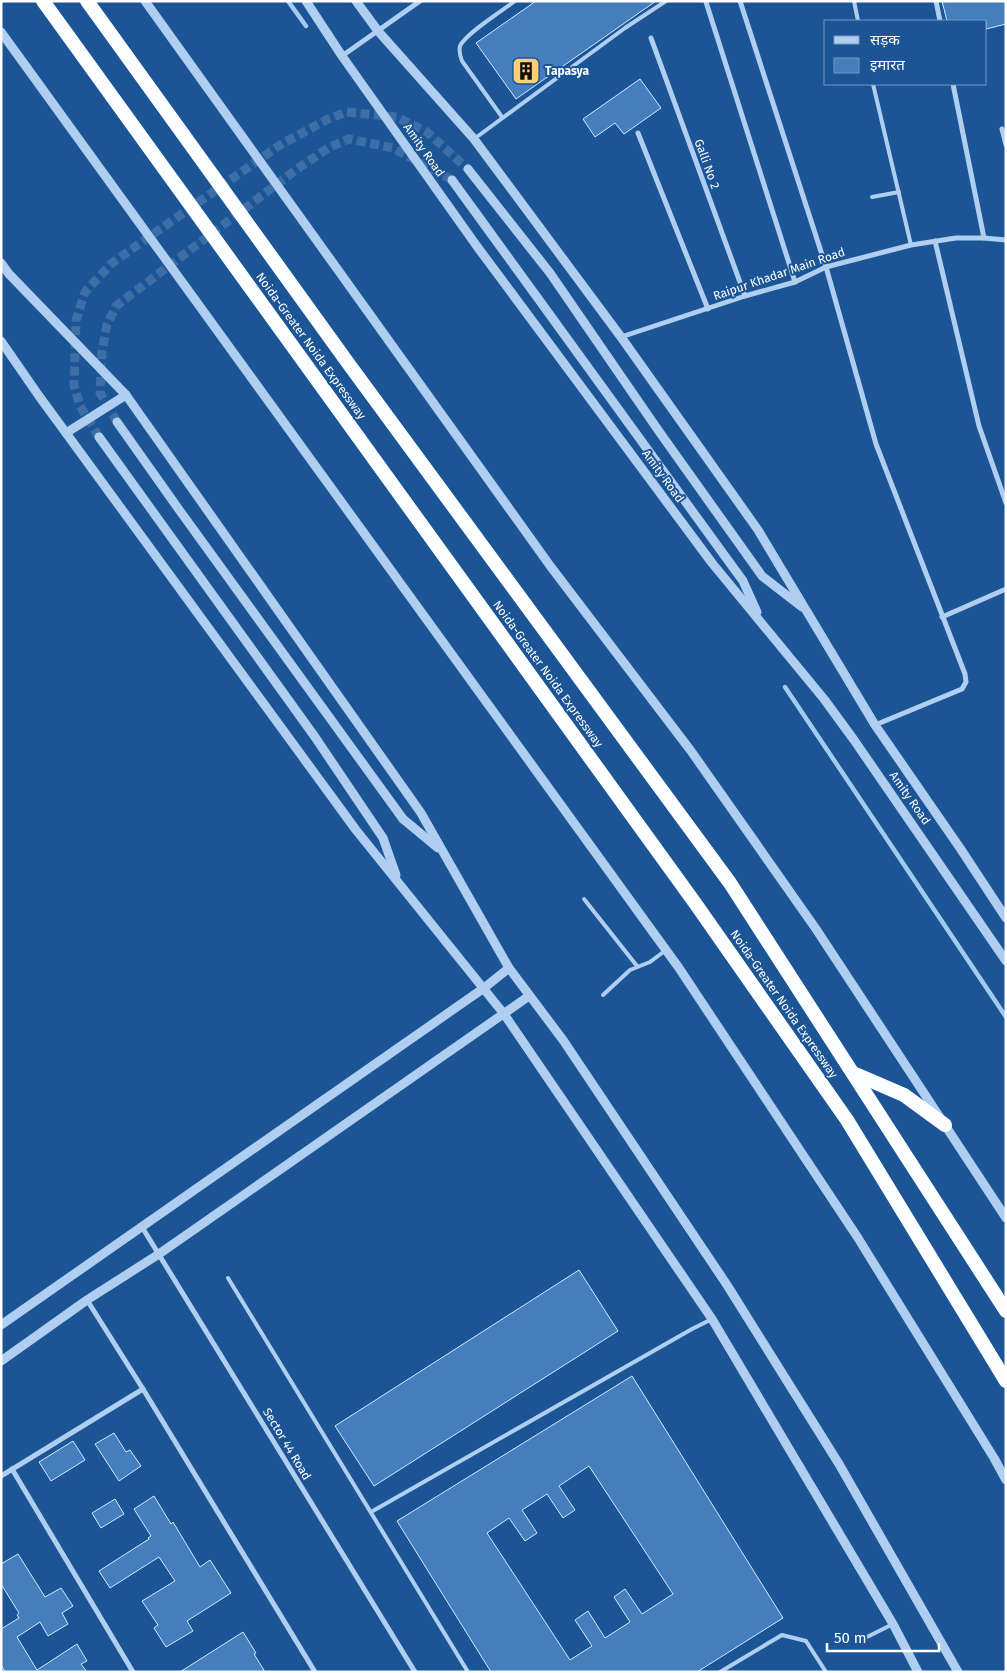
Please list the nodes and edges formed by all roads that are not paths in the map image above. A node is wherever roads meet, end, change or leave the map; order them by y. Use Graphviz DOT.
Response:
graph roads {
  1 [pos="43,1"];
  2 [pos="87,1"];
  3 [pos="145,1"];
  4 [pos="306,1"];
  5 [pos="356,1"];
  6 [pos="420,1"];
  7 [pos="515,1"];
  8 [pos="666,1"];
  9 [pos="740,1"];
  10 [pos="854,1"];
  11 [pos="936,1"];
  12 [pos="706,2"];
  13 [pos="858,20"];
  14 [pos="940,20"];
  15 [pos="1,32"];
  16 [pos="378,32"];
  17 [pos="651,38"];
  18 [pos="342,56"];
  19 [pos="873,85"];
  20 [pos="953,85"];
  21 [pos="502,117"];
  22 [pos="1002,129"];
  23 [pos="638,134"];
  24 [pos="474,139"];
  25 [pos="1006,145"];
  26 [pos="468,169"];
  27 [pos="452,180"];
  28 [pos="898,192"];
  29 [pos="872,197"];
  30 [pos="984,238"];
  31 [pos="1006,240"];
  32 [pos="935,241"];
  33 [pos="911,245"];
  34 [pos="1,263"];
  35 [pos="826,267"];
  36 [pos="794,282"];
  37 [pos="745,296"];
  38 [pos="708,309"];
  39 [pos="621,337"];
  40 [pos="1,341"];
  41 [pos="126,395"];
  42 [pos="117,422"];
  43 [pos="66,433"];
  44 [pos="99,437"];
  45 [pos="1006,503"];
  46 [pos="1006,589"];
  47 [pos="806,611"];
  48 [pos="942,617"];
  49 [pos="762,624"];
  50 [pos="875,726"];
  51 [pos="443,852"];
  52 [pos="398,882"];
  53 [pos="584,899"];
  54 [pos="1006,918"];
  55 [pos="666,950"];
  56 [pos="1006,961"];
  57 [pos="637,966"];
  58 [pos="510,968"];
  59 [pos="484,988"];
  60 [pos="603,995"];
  61 [pos="529,996"];
  62 [pos="504,1014"];
  63 [pos="853,1073"];
  64 [pos="945,1125"];
  65 [pos="1006,1218"];
  66 [pos="142,1227"];
  67 [pos="159,1254"];
  68 [pos="228,1278"];
  69 [pos="87,1300"];
  70 [pos="1006,1311"];
  71 [pos="712,1319"];
  72 [pos="1,1325"];
  73 [pos="1,1361"];
  74 [pos="1006,1381"];
  75 [pos="143,1389"];
  76 [pos="12,1469"];
  77 [pos="1,1476"];
  78 [pos="1006,1480"];
  79 [pos="371,1512"];
  80 [pos="893,1624"];
  81 [pos="863,1639"];
  82 [pos="134,1672"];
  83 [pos="315,1672"];
  84 [pos="414,1672"];
  85 [pos="468,1672"];
  86 [pos="720,1672"];
  87 [pos="826,1672"];
  88 [pos="918,1672"];
  89 [pos="958,1672"];
  1 -- 74 [label="highway, Noida-Greater Noida Expressway"];
  2 -- 63 [label="highway, Noida-Greater Noida Expressway"];
  3 -- 64 [label="street"];
  4 -- 18 [label="street, Amity Road"];
  5 -- 16 [label="street, Amity Road"];
  6 -- 16 [label="street"];
  7 -- 21 [label="lane"];
  8 -- 21 [label="lane"];
  9 -- 35 [label="street"];
  10 -- 13 [label="lane"];
  11 -- 14 [label="street"];
  12 -- 36 [label="street"];
  15 -- 55 [label="street"];
  16 -- 18 [label="street"];
  16 -- 24 [label="street, Amity Road"];
  17 -- 37 [label="street, Galli No 2"];
  18 -- 49 [label="street, Amity Road"];
  19 -- 28 [label="lane"];
  20 -- 30 [label="street"];
  21 -- 24 [label="lane"];
  22 -- 25 [label="street"];
  23 -- 38 [label="street"];
  24 -- 39 [label="street, Amity Road"];
  26 -- 47 [label="street"];
  27 -- 49 [label="street"];
  28 -- 29 [label="lane"];
  28 -- 33 [label="lane"];
  30 -- 31 [label="street, Raipur Khadar Main Road"];
  30 -- 32 [label="street, Raipur Khadar Main Road"];
  32 -- 33 [label="street, Raipur Khadar Main Road"];
  32 -- 45 [label="street"];
  33 -- 35 [label="street, Raipur Khadar Main Road"];
  34 -- 41 [label="street"];
  35 -- 36 [label="street, Raipur Khadar Main Road"];
  35 -- 48 [label="street"];
  36 -- 37 [label="street, Raipur Khadar Main Road"];
  37 -- 38 [label="street, Raipur Khadar Main Road"];
  38 -- 39 [label="street, Raipur Khadar Main Road"];
  39 -- 47 [label="street, Amity Road"];
  40 -- 43 [label="street"];
  41 -- 43 [label="street"];
  41 -- 51 [label="street"];
  42 -- 51 [label="street"];
  43 -- 52 [label="street"];
  44 -- 52 [label="street"];
  46 -- 48 [label="street"];
  47 -- 50 [label="street, Amity Road"];
  48 -- 50 [label="street"];
  49 -- 56 [label="street, Amity Road"];
  50 -- 54 [label="street, Amity Road"];
  51 -- 58 [label="street"];
  52 -- 59 [label="street"];
  53 -- 57 [label="lane"];
  55 -- 57 [label="lane"];
  55 -- 78 [label="street"];
  57 -- 60 [label="lane"];
  58 -- 59 [label="street"];
  58 -- 61 [label="street"];
  59 -- 62 [label="street"];
  59 -- 66 [label="street"];
  61 -- 62 [label="street"];
  61 -- 89 [label="street"];
  62 -- 67 [label="street"];
  62 -- 71 [label="street"];
  63 -- 64 [label="highway"];
  63 -- 70 [label="highway, Noida-Greater Noida Expressway"];
  64 -- 65 [label="street"];
  66 -- 67 [label="street, Sector 44 Road"];
  66 -- 72 [label="street"];
  67 -- 69 [label="street"];
  67 -- 84 [label="street, Sector 44 Road"];
  68 -- 79 [label="lane"];
  69 -- 73 [label="street"];
  69 -- 75 [label="street"];
  71 -- 79 [label="lane"];
  71 -- 80 [label="street"];
  75 -- 76 [label="street"];
  75 -- 83 [label="street"];
  76 -- 77 [label="street"];
  76 -- 82 [label="street"];
  79 -- 85 [label="lane"];
  80 -- 81 [label="lane"];
  80 -- 88 [label="street"];
  86 -- 87 [label="lane"];
}
